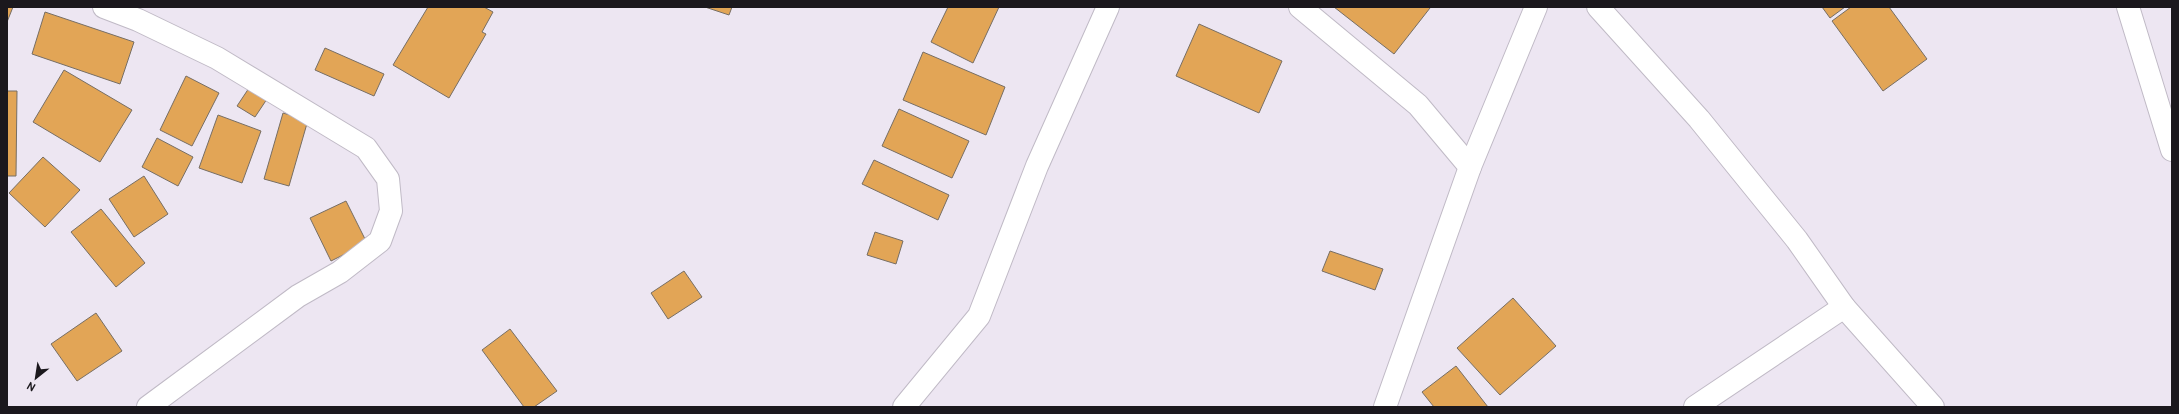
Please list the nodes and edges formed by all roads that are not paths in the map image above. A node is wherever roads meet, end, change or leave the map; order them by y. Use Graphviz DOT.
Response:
graph roads {
  1 [pos="104,7"];
  2 [pos="1108,7"];
  3 [pos="1300,7"];
  4 [pos="1536,7"];
  5 [pos="1598,7"];
  6 [pos="2128,7"];
  7 [pos="2172,150"];
  8 [pos="1470,167"];
  9 [pos="1844,307"];
  10 [pos="148,407"];
  11 [pos="904,407"];
  12 [pos="1385,407"];
  13 [pos="1695,407"];
  14 [pos="1933,407"];
  1 -- 10 [label="street"];
  2 -- 11 [label="street"];
  3 -- 8 [label="street"];
  4 -- 8 [label="street"];
  5 -- 9 [label="street"];
  6 -- 7 [label="street"];
  8 -- 12 [label="street"];
  9 -- 13 [label="street"];
  9 -- 14 [label="street"];
}
